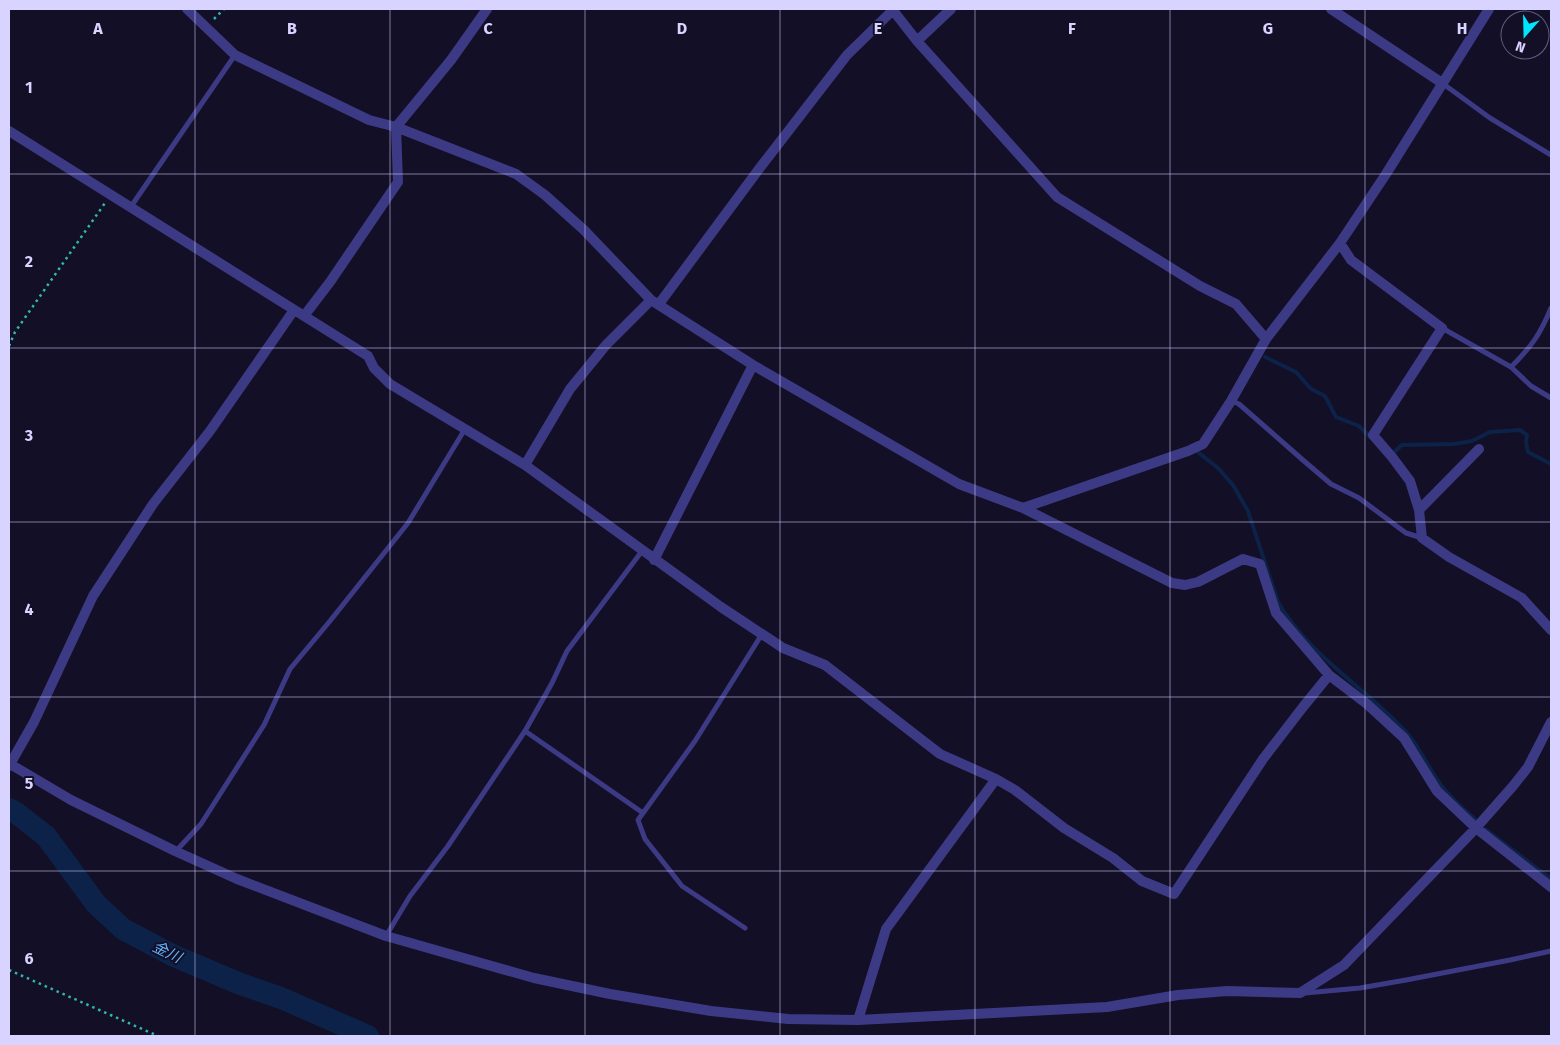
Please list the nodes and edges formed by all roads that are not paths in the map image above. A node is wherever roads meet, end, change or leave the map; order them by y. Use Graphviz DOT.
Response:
graph roads {
  1 [pos="187,9"];
  2 [pos="487,9"];
  3 [pos="892,9"];
  4 [pos="952,9"];
  5 [pos="1330,9"];
  6 [pos="1489,9"];
  7 [pos="917,41"];
  8 [pos="236,55"];
  9 [pos="1442,83"];
  10 [pos="396,128"];
  11 [pos="9,131"];
  12 [pos="1551,155"];
  13 [pos="129,208"];
  14 [pos="1340,243"];
  15 [pos="655,302"];
  16 [pos="1551,308"];
  17 [pos="294,310"];
  18 [pos="304,316"];
  19 [pos="1442,328"];
  20 [pos="1266,339"];
  21 [pos="753,365"];
  22 [pos="1511,368"];
  23 [pos="1551,398"];
  24 [pos="1232,401"];
  25 [pos="466,428"];
  26 [pos="1480,449"];
  27 [pos="525,465"];
  28 [pos="1023,508"];
  29 [pos="1419,510"];
  30 [pos="1422,538"];
  31 [pos="642,551"];
  32 [pos="654,560"];
  33 [pos="1551,630"];
  34 [pos="762,634"];
  35 [pos="1329,675"];
  36 [pos="1551,722"];
  37 [pos="525,731"];
  38 [pos="9,764"];
  39 [pos="996,779"];
  40 [pos="643,813"];
  41 [pos="1479,825"];
  42 [pos="175,852"];
  43 [pos="1551,887"];
  44 [pos="745,928"];
  45 [pos="386,936"];
  46 [pos="1551,951"];
  47 [pos="1300,993"];
  48 [pos="858,1020"];
  1 -- 8 [label="street"];
  2 -- 10 [label="street"];
  3 -- 7 [label="street"];
  3 -- 15 [label="street"];
  4 -- 7 [label="street"];
  5 -- 9 [label="street"];
  6 -- 9 [label="street"];
  7 -- 20 [label="street"];
  8 -- 10 [label="street"];
  8 -- 13 [label="lane"];
  9 -- 12 [label="lane"];
  9 -- 14 [label="street"];
  10 -- 15 [label="street"];
  10 -- 18 [label="street"];
  11 -- 13 [label="street"];
  13 -- 17 [label="street"];
  14 -- 19 [label="street"];
  14 -- 20 [label="street"];
  15 -- 21 [label="street"];
  15 -- 27 [label="street"];
  16 -- 22 [label="lane"];
  17 -- 18 [label="street"];
  17 -- 38 [label="street"];
  18 -- 25 [label="street"];
  19 -- 22 [label="lane"];
  19 -- 29 [label="street"];
  20 -- 24 [label="street"];
  21 -- 28 [label="street"];
  21 -- 32 [label="street"];
  22 -- 23 [label="lane"];
  24 -- 28 [label="street"];
  24 -- 30 [label="lane"];
  25 -- 27 [label="street"];
  25 -- 42 [label="lane"];
  26 -- 29 [label="street"];
  27 -- 31 [label="street"];
  28 -- 35 [label="street"];
  29 -- 30 [label="street"];
  30 -- 33 [label="street"];
  31 -- 32 [label="street"];
  31 -- 37 [label="lane"];
  32 -- 34 [label="street"];
  34 -- 39 [label="street"];
  34 -- 40 [label="lane"];
  35 -- 39 [label="street"];
  35 -- 41 [label="street"];
  36 -- 41 [label="street"];
  37 -- 40 [label="lane"];
  37 -- 45 [label="lane"];
  38 -- 42 [label="street"];
  39 -- 48 [label="street"];
  40 -- 44 [label="lane"];
  41 -- 43 [label="street"];
  41 -- 47 [label="street"];
  42 -- 45 [label="street"];
  45 -- 48 [label="street"];
  46 -- 47 [label="lane"];
  47 -- 48 [label="street"];
}
